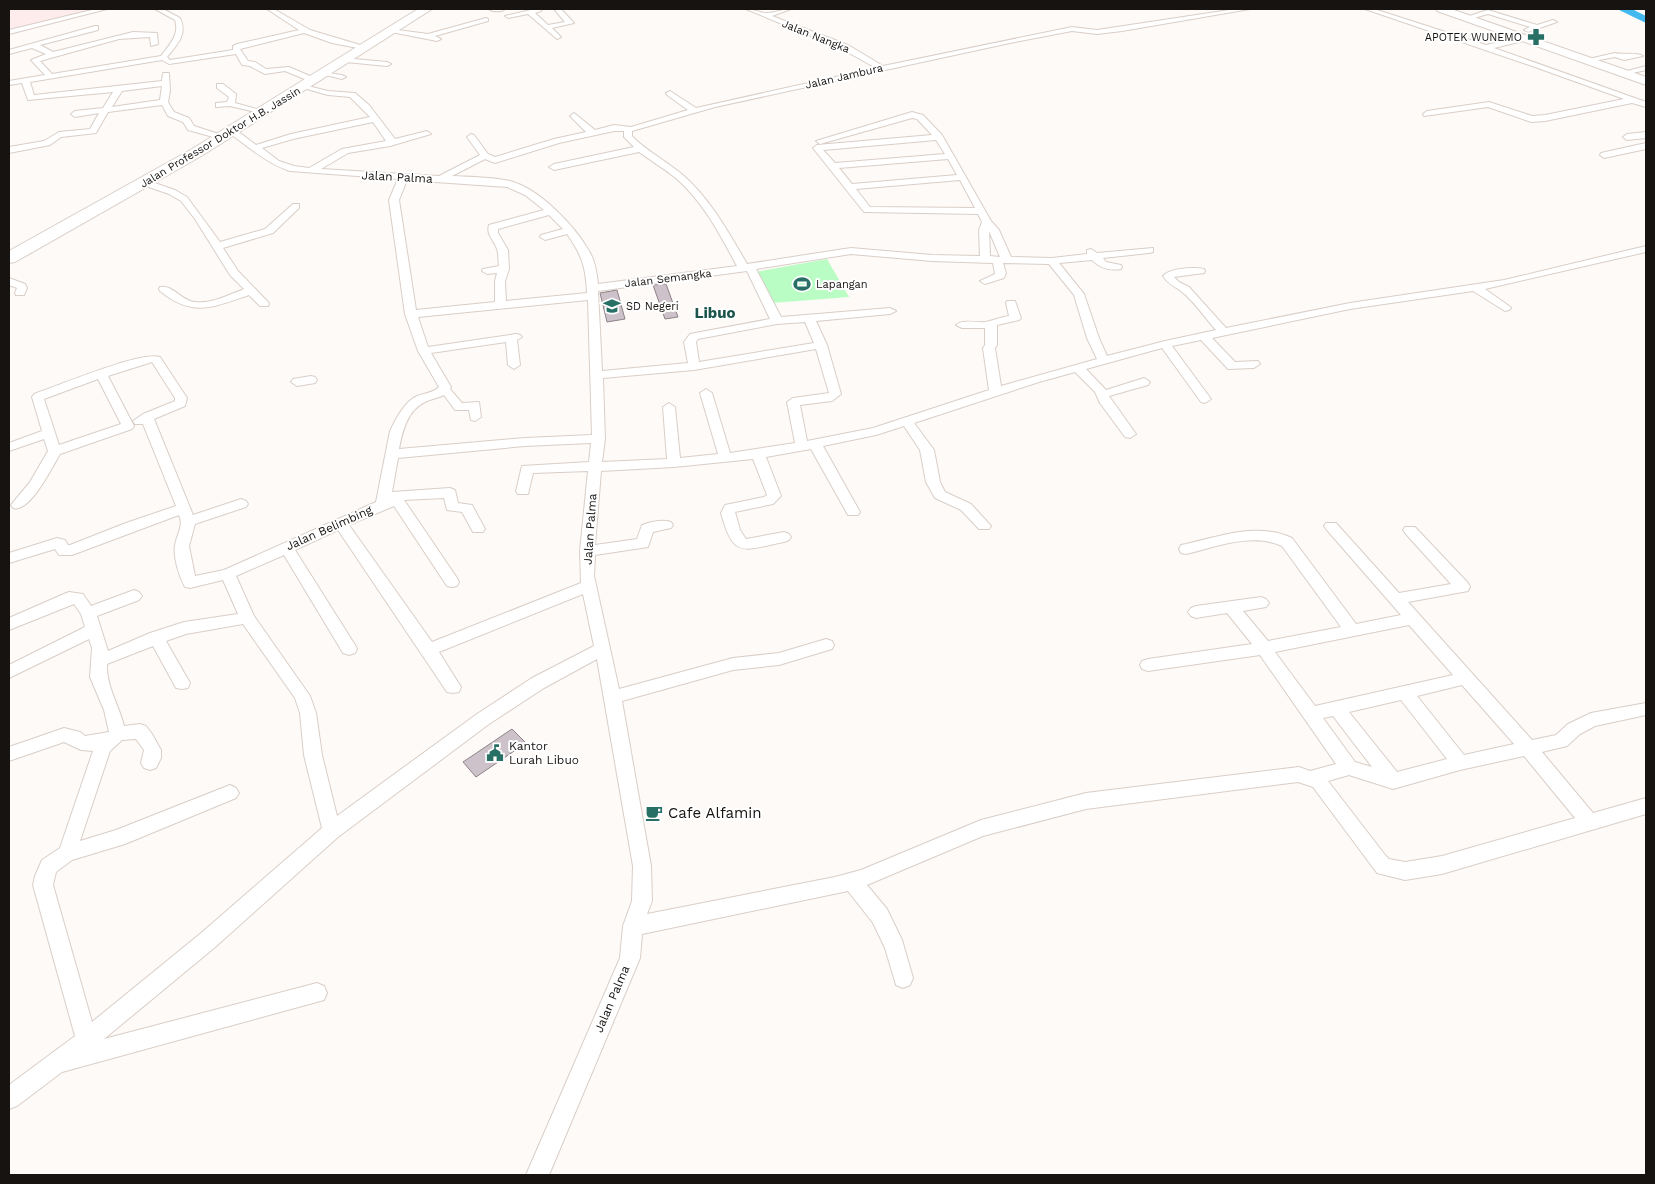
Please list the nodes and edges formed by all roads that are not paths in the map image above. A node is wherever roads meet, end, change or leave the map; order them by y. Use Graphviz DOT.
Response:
graph roads {
  1 [pos="104,9"];
  2 [pos="158,9"];
  3 [pos="270,9"];
  4 [pos="426,9"];
  5 [pos="492,9"];
  6 [pos="501,9"];
  7 [pos="542,9"];
  8 [pos="558,9"];
  9 [pos="749,9"];
  10 [pos="788,9"];
  11 [pos="1246,9"];
  12 [pos="1368,9"];
  13 [pos="1441,9"];
  14 [pos="530,12"];
  15 [pos="766,15"];
  16 [pos="508,16"];
  17 [pos="1466,18"];
  18 [pos="1553,22"];
  19 [pos="488,23"];
  20 [pos="514,23"];
  21 [pos="546,27"];
  22 [pos="1536,27"];
  23 [pos="95,28"];
  24 [pos="305,31"];
  25 [pos="390,31"];
  26 [pos="9,32"];
  27 [pos="1512,33"];
  28 [pos="428,36"];
  29 [pos="557,37"];
  30 [pos="1524,38"];
  31 [pos="438,40"];
  32 [pos="1461,40"];
  33 [pos="227,42"];
  34 [pos="154,44"];
  35 [pos="33,45"];
  36 [pos="1447,45"];
  37 [pos="78,47"];
  38 [pos="363,47"];
  39 [pos="1485,48"];
  40 [pos="238,49"];
  41 [pos="9,52"];
  42 [pos="52,54"];
  43 [pos="1639,56"];
  44 [pos="166,60"];
  45 [pos="1588,60"];
  46 [pos="387,64"];
  47 [pos="880,68"];
  48 [pos="1646,68"];
  49 [pos="92,69"];
  50 [pos="365,70"];
  51 [pos="9,71"];
  52 [pos="1624,73"];
  53 [pos="328,74"];
  54 [pos="50,76"];
  55 [pos="22,80"];
  56 [pos="1646,82"];
  57 [pos="9,83"];
  58 [pos="165,83"];
  59 [pos="220,86"];
  60 [pos="120,89"];
  61 [pos="670,93"];
  62 [pos="1632,100"];
  63 [pos="164,102"];
  64 [pos="230,104"];
  65 [pos="220,105"];
  66 [pos="1646,105"];
  67 [pos="107,110"];
  68 [pos="695,111"];
  69 [pos="264,112"];
  70 [pos="75,114"];
  71 [pos="1427,114"];
  72 [pos="574,116"];
  73 [pos="373,119"];
  74 [pos="875,124"];
  75 [pos="630,129"];
  76 [pos="228,134"];
  77 [pos="427,134"];
  78 [pos="593,134"];
  79 [pos="1646,136"];
  80 [pos="471,137"];
  81 [pos="939,137"];
  82 [pos="1627,137"];
  83 [pos="891,141"];
  84 [pos="390,143"];
  85 [pos="1646,146"];
  86 [pos="254,148"];
  87 [pos="817,148"];
  88 [pos="639,149"];
  89 [pos="9,150"];
  90 [pos="1604,154"];
  91 [pos="485,156"];
  92 [pos="951,156"];
  93 [pos="833,166"];
  94 [pos="554,167"];
  95 [pos="310,171"];
  96 [pos="963,177"];
  97 [pos="403,178"];
  98 [pos="440,179"];
  99 [pos="143,182"];
  100 [pos="850,187"];
  101 [pos="296,206"];
  102 [pos="980,208"];
  103 [pos="551,211"];
  104 [pos="987,222"];
  105 [pos="570,230"];
  106 [pos="545,237"];
  107 [pos="218,246"];
  108 [pos="1150,250"];
  109 [pos="1646,250"];
  110 [pos="1095,251"];
  111 [pos="9,258"];
  112 [pos="985,260"];
  113 [pos="1002,260"];
  114 [pos="1052,261"];
  115 [pos="747,268"];
  116 [pos="1117,268"];
  117 [pos="504,270"];
  118 [pos="487,271"];
  119 [pos="1200,271"];
  120 [pos="9,281"];
  121 [pos="985,281"];
  122 [pos="1475,287"];
  123 [pos="164,290"];
  124 [pos="250,290"];
  125 [pos="593,292"];
  126 [pos="20,293"];
  127 [pos="1012,303"];
  128 [pos="264,304"];
  129 [pos="501,305"];
  130 [pos="1505,308"];
  131 [pos="890,311"];
  132 [pos="411,314"];
  133 [pos="810,317"];
  134 [pos="777,321"];
  135 [pos="962,325"];
  136 [pos="992,325"];
  137 [pos="488,329"];
  138 [pos="1223,331"];
  139 [pos="1204,336"];
  140 [pos="489,342"];
  141 [pos="1165,344"];
  142 [pos="821,345"];
  143 [pos="424,351"];
  144 [pos="1103,360"];
  145 [pos="1254,364"];
  146 [pos="514,365"];
  147 [pos="694,366"];
  148 [pos="1077,367"];
  149 [pos="101,374"];
  150 [pos="597,375"];
  151 [pos="311,380"];
  152 [pos="297,382"];
  153 [pos="1144,382"];
  154 [pos="444,390"];
  155 [pos="996,392"];
  156 [pos="706,393"];
  157 [pos="1103,394"];
  158 [pos="1205,399"];
  159 [pos="669,407"];
  160 [pos="148,417"];
  161 [pos="475,418"];
  162 [pos="906,421"];
  163 [pos="128,426"];
  164 [pos="48,433"];
  165 [pos="1130,434"];
  166 [pos="599,438"];
  167 [pos="809,445"];
  168 [pos="9,447"];
  169 [pos="55,451"];
  170 [pos="393,454"];
  171 [pos="758,454"];
  172 [pos="725,457"];
  173 [pos="674,462"];
  174 [pos="595,466"];
  175 [pos="523,491"];
  176 [pos="384,501"];
  177 [pos="241,504"];
  178 [pos="18,505"];
  179 [pos="853,512"];
  180 [pos="187,514"];
  181 [pos="340,523"];
  182 [pos="666,525"];
  183 [pos="984,526"];
  184 [pos="1331,526"];
  185 [pos="478,529"];
  186 [pos="1410,530"];
  187 [pos="784,537"];
  188 [pos="286,547"];
  189 [pos="1186,549"];
  190 [pos="587,551"];
  191 [pos="9,558"];
  192 [pos="228,574"];
  193 [pos="452,582"];
  194 [pos="589,586"];
  195 [pos="134,596"];
  196 [pos="1396,599"];
  197 [pos="1261,602"];
  198 [pos="1231,607"];
  199 [pos="1196,612"];
  200 [pos="88,613"];
  201 [pos="247,618"];
  202 [pos="1413,618"];
  203 [pos="9,624"];
  204 [pos="94,630"];
  205 [pos="1352,630"];
  206 [pos="156,637"];
  207 [pos="826,646"];
  208 [pos="1264,648"];
  209 [pos="349,649"];
  210 [pos="602,649"];
  211 [pos="429,650"];
  212 [pos="100,660"];
  213 [pos="1148,665"];
  214 [pos="9,672"];
  215 [pos="1466,678"];
  216 [pos="182,683"];
  217 [pos="453,687"];
  218 [pos="1404,692"];
  219 [pos="612,697"];
  220 [pos="1336,707"];
  221 [pos="1644,709"];
  222 [pos="1311,714"];
  223 [pos="113,737"];
  224 [pos="1528,748"];
  225 [pos="9,754"];
  226 [pos="150,763"];
  227 [pos="1460,763"];
  228 [pos="1349,768"];
  229 [pos="1310,778"];
  230 [pos="1393,782"];
  231 [pos="230,793"];
  232 [pos="1646,806"];
  233 [pos="1590,822"];
  234 [pos="332,831"];
  235 [pos="67,853"];
  236 [pos="851,881"];
  237 [pos="633,926"];
  238 [pos="903,978"];
  239 [pos="317,993"];
  240 [pos="87,1040"];
  241 [pos="55,1063"];
  242 [pos="9,1098"];
  243 [pos="537,1175"];
  1 -- 26 [label="street"];
  2 -- 44 [label="street"];
  3 -- 24 [label="street"];
  4 -- 25 [label="highway, Jalan Professor Doktor H.B. Jassin"];
  5 -- 6 [label="street"];
  6 -- 16 [label="street"];
  7 -- 14 [label="street"];
  8 -- 21 [label="street"];
  9 -- 15 [label="street, Jalan Nangka"];
  10 -- 15 [label="street"];
  11 -- 47 [label="street, Jalan Jambura"];
  12 -- 32 [label="street"];
  13 -- 17 [label="main road"];
  14 -- 16 [label="street"];
  14 -- 21 [label="street"];
  15 -- 47 [label="street, Jalan Nangka"];
  16 -- 20 [label="street"];
  17 -- 22 [label="street"];
  17 -- 27 [label="main road"];
  18 -- 22 [label="street"];
  19 -- 28 [label="street"];
  21 -- 29 [label="street"];
  22 -- 27 [label="street"];
  23 -- 35 [label="street"];
  24 -- 38 [label="street"];
  24 -- 40 [label="street"];
  25 -- 28 [label="street"];
  25 -- 38 [label="highway, Jalan Professor Doktor H.B. Jassin"];
  27 -- 30 [label="main road"];
  28 -- 31 [label="street"];
  30 -- 39 [label="street"];
  30 -- 45 [label="main road"];
  32 -- 36 [label="street"];
  32 -- 39 [label="street"];
  33 -- 40 [label="street"];
  34 -- 37 [label="street"];
  35 -- 41 [label="street"];
  35 -- 42 [label="street"];
  37 -- 42 [label="street"];
  37 -- 49 [label="street"];
  38 -- 53 [label="highway, Jalan Professor Doktor H.B. Jassin"];
  39 -- 62 [label="street"];
  40 -- 44 [label="street"];
  40 -- 53 [label="street"];
  42 -- 54 [label="street"];
  43 -- 45 [label="street"];
  44 -- 49 [label="street"];
  44 -- 58 [label="street"];
  45 -- 52 [label="main road"];
  46 -- 53 [label="street"];
  47 -- 68 [label="street, Jalan Jambura"];
  48 -- 52 [label="street"];
  49 -- 54 [label="street"];
  50 -- 53 [label="street"];
  51 -- 55 [label="street"];
  52 -- 56 [label="main road"];
  53 -- 69 [label="highway, Jalan Professor Doktor H.B. Jassin"];
  53 -- 73 [label="street"];
  54 -- 55 [label="street"];
  55 -- 57 [label="street"];
  55 -- 60 [label="street"];
  58 -- 60 [label="street"];
  58 -- 63 [label="street"];
  59 -- 64 [label="street"];
  60 -- 67 [label="street"];
  61 -- 68 [label="street"];
  62 -- 66 [label="street"];
  62 -- 71 [label="street"];
  63 -- 67 [label="street"];
  63 -- 76 [label="street"];
  64 -- 65 [label="street"];
  64 -- 69 [label="street"];
  67 -- 70 [label="street"];
  67 -- 89 [label="street"];
  68 -- 75 [label="street, Jalan Jambura"];
  69 -- 76 [label="highway, Jalan Professor Doktor H.B. Jassin"];
  72 -- 78 [label="street"];
  73 -- 84 [label="street"];
  73 -- 86 [label="street"];
  74 -- 81 [label="street"];
  74 -- 83 [label="street"];
  74 -- 87 [label="street"];
  75 -- 78 [label="street, Jalan Jambura"];
  75 -- 88 [label="street"];
  76 -- 86 [label="street, Jalan Palma"];
  76 -- 99 [label="highway, Jalan Professor Doktor H.B. Jassin"];
  77 -- 84 [label="street"];
  78 -- 91 [label="street, Jalan Jambura"];
  79 -- 82 [label="street"];
  80 -- 91 [label="street"];
  81 -- 83 [label="street"];
  81 -- 92 [label="street"];
  83 -- 87 [label="street"];
  84 -- 95 [label="street"];
  85 -- 90 [label="street"];
  86 -- 95 [label="street, Jalan Palma"];
  87 -- 93 [label="street"];
  88 -- 94 [label="street"];
  88 -- 115 [label="street"];
  91 -- 98 [label="street"];
  92 -- 93 [label="street"];
  92 -- 96 [label="street"];
  93 -- 100 [label="street"];
  95 -- 97 [label="street, Jalan Palma"];
  96 -- 100 [label="street"];
  96 -- 102 [label="street"];
  97 -- 98 [label="street, Jalan Palma"];
  97 -- 132 [label="street"];
  98 -- 103 [label="street, Jalan Palma"];
  99 -- 107 [label="street"];
  99 -- 111 [label="highway, Jalan Professor Doktor H.B. Jassin"];
  100 -- 102 [label="street"];
  101 -- 107 [label="street"];
  102 -- 104 [label="street"];
  103 -- 105 [label="street, Jalan Palma"];
  103 -- 117 [label="street"];
  104 -- 112 [label="street"];
  104 -- 113 [label="street"];
  105 -- 106 [label="street"];
  105 -- 125 [label="street, Jalan Palma"];
  107 -- 124 [label="street"];
  108 -- 110 [label="street, Jalan Semangka"];
  109 -- 122 [label="street"];
  110 -- 114 [label="street, Jalan Semangka"];
  110 -- 116 [label="street"];
  112 -- 113 [label="street, Jalan Semangka"];
  112 -- 115 [label="street, Jalan Semangka"];
  113 -- 114 [label="street, Jalan Semangka"];
  113 -- 121 [label="street"];
  114 -- 144 [label="street"];
  115 -- 125 [label="street, Jalan Semangka"];
  115 -- 134 [label="street"];
  117 -- 118 [label="street"];
  117 -- 129 [label="street"];
  119 -- 138 [label="street"];
  120 -- 126 [label="street"];
  122 -- 130 [label="street"];
  122 -- 138 [label="street"];
  123 -- 124 [label="street"];
  124 -- 128 [label="street"];
  125 -- 129 [label="street, Jalan Semangka"];
  125 -- 150 [label="street, Jalan Palma"];
  127 -- 136 [label="street"];
  129 -- 132 [label="street, Jalan Semangka"];
  131 -- 133 [label="street"];
  132 -- 143 [label="street"];
  133 -- 134 [label="street"];
  133 -- 142 [label="street"];
  134 -- 147 [label="street"];
  135 -- 136 [label="street"];
  136 -- 155 [label="street"];
  137 -- 140 [label="street"];
  138 -- 139 [label="street"];
  139 -- 141 [label="street"];
  139 -- 145 [label="street"];
  140 -- 143 [label="street"];
  140 -- 146 [label="street"];
  141 -- 144 [label="street"];
  141 -- 158 [label="street"];
  142 -- 147 [label="street"];
  142 -- 167 [label="street"];
  143 -- 154 [label="street"];
  144 -- 148 [label="street"];
  147 -- 150 [label="street"];
  148 -- 155 [label="street"];
  148 -- 157 [label="street"];
  149 -- 160 [label="street"];
  149 -- 163 [label="street"];
  149 -- 164 [label="street"];
  150 -- 166 [label="street, Jalan Palma"];
  151 -- 152 [label="street"];
  153 -- 157 [label="street"];
  154 -- 161 [label="street"];
  154 -- 170 [label="street, Jalan Belimbing"];
  155 -- 162 [label="street"];
  156 -- 172 [label="street"];
  157 -- 165 [label="street"];
  159 -- 173 [label="street"];
  160 -- 163 [label="street"];
  160 -- 180 [label="street"];
  162 -- 167 [label="street"];
  162 -- 183 [label="street"];
  163 -- 169 [label="street"];
  164 -- 168 [label="street"];
  164 -- 169 [label="street"];
  166 -- 170 [label="street"];
  166 -- 174 [label="street, Jalan Palma"];
  167 -- 171 [label="street"];
  167 -- 179 [label="street"];
  169 -- 178 [label="street"];
  170 -- 176 [label="street, Jalan Belimbing"];
  171 -- 172 [label="street"];
  171 -- 187 [label="street"];
  172 -- 173 [label="street"];
  173 -- 174 [label="street"];
  174 -- 175 [label="street"];
  174 -- 190 [label="street, Jalan Palma"];
  176 -- 181 [label="street, Jalan Belimbing"];
  176 -- 185 [label="street"];
  176 -- 193 [label="street"];
  177 -- 180 [label="street"];
  180 -- 191 [label="street"];
  180 -- 192 [label="street, Jalan Belimbing"];
  181 -- 188 [label="street, Jalan Belimbing"];
  181 -- 211 [label="street"];
  182 -- 190 [label="street"];
  184 -- 196 [label="street"];
  186 -- 196 [label="street"];
  188 -- 192 [label="street, Jalan Belimbing"];
  188 -- 209 [label="street"];
  189 -- 205 [label="street"];
  190 -- 194 [label="street, Jalan Palma"];
  192 -- 201 [label="street"];
  194 -- 210 [label="street, Jalan Palma"];
  194 -- 211 [label="street"];
  195 -- 200 [label="street"];
  196 -- 202 [label="street"];
  197 -- 198 [label="street"];
  198 -- 199 [label="street"];
  198 -- 208 [label="street"];
  200 -- 203 [label="street"];
  200 -- 204 [label="street"];
  201 -- 206 [label="street"];
  201 -- 234 [label="street"];
  202 -- 205 [label="street"];
  202 -- 215 [label="street"];
  204 -- 212 [label="street"];
  204 -- 214 [label="street"];
  205 -- 208 [label="street"];
  206 -- 212 [label="street"];
  206 -- 216 [label="street"];
  207 -- 219 [label="street"];
  208 -- 213 [label="street"];
  208 -- 222 [label="street"];
  210 -- 219 [label="street, Jalan Palma"];
  210 -- 234 [label="street"];
  211 -- 217 [label="street"];
  212 -- 223 [label="street"];
  215 -- 218 [label="street"];
  215 -- 224 [label="street"];
  218 -- 220 [label="street"];
  218 -- 227 [label="street"];
  219 -- 237 [label="street, Jalan Palma"];
  220 -- 222 [label="street"];
  220 -- 230 [label="street"];
  221 -- 224 [label="street"];
  222 -- 228 [label="street"];
  223 -- 225 [label="street"];
  223 -- 226 [label="street"];
  223 -- 235 [label="street"];
  224 -- 227 [label="street"];
  224 -- 233 [label="street"];
  227 -- 230 [label="street"];
  228 -- 229 [label="street"];
  228 -- 230 [label="street"];
  229 -- 233 [label="street"];
  229 -- 236 [label="street"];
  231 -- 235 [label="street"];
  232 -- 233 [label="street"];
  234 -- 240 [label="street"];
  235 -- 240 [label="street"];
  236 -- 237 [label="street"];
  236 -- 238 [label="street"];
  237 -- 243 [label="street, Jalan Palma"];
  239 -- 241 [label="street"];
  240 -- 241 [label="street"];
  241 -- 242 [label="street"];
}
